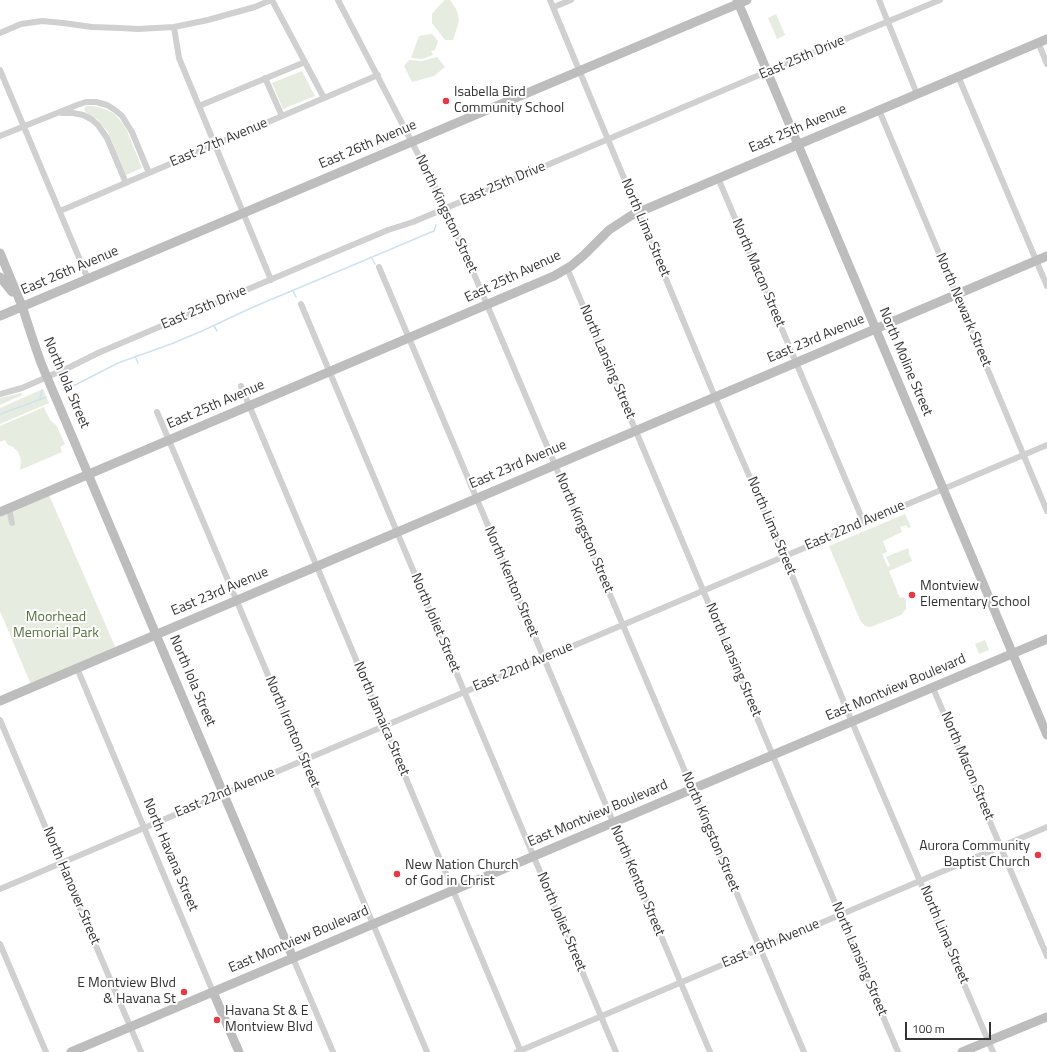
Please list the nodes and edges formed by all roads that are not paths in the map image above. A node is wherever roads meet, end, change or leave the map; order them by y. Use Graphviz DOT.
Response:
graph roads {
  1 [pos="272,0"];
  2 [pos="338,0"];
  3 [pos="550,0"];
  4 [pos="571,0"];
  5 [pos="748,0"];
  6 [pos="879,0"];
  7 [pos="940,0"];
  8 [pos="738,2"];
  9 [pos="554,8"];
  10 [pos="888,22"];
  11 [pos="174,27"];
  12 [pos="0,33"];
  13 [pos="1047,38"];
  14 [pos="1038,42"];
  15 [pos="305,62"];
  16 [pos="1047,64"];
  17 [pos="0,70"];
  18 [pos="580,71"];
  19 [pos="767,72"];
  20 [pos="378,75"];
  21 [pos="958,76"];
  22 [pos="265,78"];
  23 [pos="918,94"];
  24 [pos="324,98"];
  25 [pos="86,102"];
  26 [pos="199,106"];
  27 [pos="878,110"];
  28 [pos="58,112"];
  29 [pos="83,115"];
  30 [pos="282,116"];
  31 [pos="23,127"];
  32 [pos="0,136"];
  33 [pos="608,139"];
  34 [pos="412,142"];
  35 [pos="798,144"];
  36 [pos="215,145"];
  37 [pos="149,173"];
  38 [pos="718,178"];
  39 [pos="126,183"];
  40 [pos="446,208"];
  41 [pos="60,211"];
  42 [pos="638,212"];
  43 [pos="243,213"];
  44 [pos="0,253"];
  45 [pos="1047,256"];
  46 [pos="1036,260"];
  47 [pos="379,267"];
  48 [pos="567,268"];
  49 [pos="0,277"];
  50 [pos="88,279"];
  51 [pos="271,280"];
  52 [pos="1047,286"];
  53 [pos="956,295"];
  54 [pos="301,304"];
  55 [pos="487,304"];
  56 [pos="22,306"];
  57 [pos="0,316"];
  58 [pos="875,329"];
  59 [pos="408,338"];
  60 [pos="796,363"];
  61 [pos="329,372"];
  62 [pos="47,377"];
  63 [pos="241,386"];
  64 [pos="0,394"];
  65 [pos="715,397"];
  66 [pos="249,406"];
  67 [pos="156,412"];
  68 [pos="636,430"];
  69 [pos="168,440"];
  70 [pos="1047,445"];
  71 [pos="1023,455"];
  72 [pos="555,465"];
  73 [pos="89,474"];
  74 [pos="943,489"];
  75 [pos="476,498"];
  76 [pos="9,508"];
  77 [pos="1047,511"];
  78 [pos="0,512"];
  79 [pos="864,522"];
  80 [pos="12,523"];
  81 [pos="396,532"];
  82 [pos="784,556"];
  83 [pos="316,566"];
  84 [pos="703,591"];
  85 [pos="236,600"];
  86 [pos="623,625"];
  87 [pos="156,634"];
  88 [pos="1047,639"];
  89 [pos="1013,654"];
  90 [pos="543,658"];
  91 [pos="77,668"];
  92 [pos="933,688"];
  93 [pos="464,692"];
  94 [pos="0,700"];
  95 [pos="0,720"];
  96 [pos="852,722"];
  97 [pos="384,726"];
  98 [pos="1047,735"];
  99 [pos="773,755"];
  100 [pos="303,760"];
  101 [pos="692,789"];
  102 [pos="224,794"];
  103 [pos="613,823"];
  104 [pos="144,828"];
  105 [pos="1047,828"];
  106 [pos="1001,847"];
  107 [pos="533,856"];
  108 [pos="61,863"];
  109 [pos="921,881"];
  110 [pos="0,889"];
  111 [pos="453,891"];
  112 [pos="840,915"];
  113 [pos="373,924"];
  114 [pos="0,944"];
  115 [pos="760,949"];
  116 [pos="1047,956"];
  117 [pos="293,958"];
  118 [pos="680,983"];
  119 [pos="213,992"];
  120 [pos="1047,1016"];
  121 [pos="601,1017"];
  122 [pos="130,1027"];
  123 [pos="988,1041"];
  124 [pos="46,1052"];
  125 [pos="71,1052"];
  126 [pos="141,1052"];
  127 [pos="238,1052"];
  128 [pos="333,1052"];
  129 [pos="427,1052"];
  130 [pos="520,1052"];
  131 [pos="616,1052"];
  132 [pos="710,1052"];
  133 [pos="804,1052"];
  134 [pos="898,1052"];
  135 [pos="962,1052"];
  136 [pos="993,1052"];
  1 -- 11 [label="street"];
  1 -- 15 [label="street"];
  2 -- 20 [label="street, North Kingston Street"];
  3 -- 9 [label="street, North Lima Street"];
  4 -- 9 [label="street"];
  5 -- 8 [label="street, East 26th Avenue"];
  6 -- 10 [label="street"];
  7 -- 10 [label="street, East 25th Drive"];
  8 -- 18 [label="street, East 26th Avenue"];
  8 -- 19 [label="street, North Moline Street"];
  9 -- 18 [label="street, North Lima Street"];
  10 -- 19 [label="street, East 25th Drive"];
  10 -- 23 [label="street"];
  11 -- 12 [label="street"];
  11 -- 26 [label="street"];
  13 -- 14 [label="street, East 25th Avenue"];
  14 -- 16 [label="street"];
  14 -- 21 [label="street, East 25th Avenue"];
  15 -- 22 [label="street"];
  15 -- 24 [label="street"];
  17 -- 31 [label="street"];
  18 -- 33 [label="street, North Lima Street"];
  18 -- 34 [label="street, East 26th Avenue"];
  19 -- 33 [label="street, East 25th Drive"];
  19 -- 35 [label="street, North Moline Street"];
  20 -- 24 [label="street, East 27th Avenue"];
  20 -- 34 [label="street, North Kingston Street"];
  21 -- 23 [label="street, East 25th Avenue"];
  21 -- 46 [label="street"];
  22 -- 26 [label="street"];
  22 -- 30 [label="street"];
  23 -- 27 [label="street, East 25th Avenue"];
  24 -- 30 [label="street, East 27th Avenue"];
  25 -- 28 [label="street"];
  25 -- 29 [label="street"];
  25 -- 37 [label="street"];
  26 -- 36 [label="street"];
  27 -- 35 [label="street, East 25th Avenue"];
  27 -- 53 [label="street, North Newark Street"];
  28 -- 29 [label="street"];
  28 -- 31 [label="street"];
  29 -- 39 [label="street"];
  30 -- 36 [label="street, East 27th Avenue"];
  31 -- 32 [label="street"];
  31 -- 41 [label="street"];
  33 -- 40 [label="street, East 25th Drive"];
  33 -- 42 [label="street, North Lima Street"];
  34 -- 40 [label="street, North Kingston Street"];
  34 -- 43 [label="street, East 26th Avenue"];
  35 -- 38 [label="street, East 25th Avenue"];
  35 -- 58 [label="street, North Moline Street"];
  36 -- 37 [label="street, East 27th Avenue"];
  36 -- 43 [label="street"];
  37 -- 39 [label="street, East 27th Avenue"];
  38 -- 42 [label="street, East 25th Avenue"];
  38 -- 60 [label="street, North Macon Street"];
  39 -- 41 [label="street, East 27th Avenue"];
  40 -- 51 [label="street, East 25th Drive"];
  40 -- 55 [label="street, North Kingston Street"];
  41 -- 50 [label="street"];
  42 -- 48 [label="street, East 25th Avenue"];
  42 -- 65 [label="street, North Lima Street"];
  43 -- 50 [label="street, East 26th Avenue"];
  43 -- 51 [label="street"];
  44 -- 56 [label="street, North Iola Street"];
  45 -- 46 [label="street, East 23rd Avenue"];
  46 -- 52 [label="street"];
  46 -- 53 [label="street, East 23rd Avenue"];
  47 -- 59 [label="street, North Kenton Street"];
  48 -- 55 [label="street, East 25th Avenue"];
  48 -- 68 [label="street, North Lansing Street"];
  49 -- 56 [label="street"];
  50 -- 56 [label="street, East 26th Avenue"];
  51 -- 62 [label="street, East 25th Drive"];
  53 -- 58 [label="street, East 23rd Avenue"];
  53 -- 71 [label="street, North Newark Street"];
  54 -- 61 [label="street, North Joliet Street"];
  55 -- 59 [label="street, East 25th Avenue"];
  55 -- 72 [label="street, North Kingston Street"];
  56 -- 57 [label="street, East 26th Avenue"];
  56 -- 62 [label="street, North Iola Street"];
  58 -- 60 [label="street, East 23rd Avenue"];
  58 -- 74 [label="street, North Moline Street"];
  59 -- 61 [label="street, East 25th Avenue"];
  59 -- 75 [label="street, North Kenton Street"];
  60 -- 65 [label="street, East 23rd Avenue"];
  60 -- 79 [label="street, North Macon Street"];
  61 -- 66 [label="street, East 25th Avenue"];
  61 -- 81 [label="street, North Joliet Street"];
  62 -- 64 [label="street, East 25th Drive"];
  62 -- 73 [label="street, North Iola Street"];
  63 -- 66 [label="street, North Jamaica Street"];
  65 -- 68 [label="street, East 23rd Avenue"];
  65 -- 82 [label="street, North Lima Street"];
  66 -- 69 [label="street, East 25th Avenue"];
  66 -- 83 [label="street, North Jamaica Street"];
  67 -- 69 [label="street, North Ironton Street"];
  68 -- 72 [label="street, East 23rd Avenue"];
  68 -- 84 [label="street, North Lansing Street"];
  69 -- 73 [label="street, East 25th Avenue"];
  69 -- 85 [label="street, North Ironton Street"];
  70 -- 71 [label="street, East 22nd Avenue"];
  71 -- 74 [label="street, East 22nd Avenue"];
  71 -- 77 [label="street, North Newark Street"];
  72 -- 75 [label="street, East 23rd Avenue"];
  72 -- 86 [label="street, North Kingston Street"];
  73 -- 76 [label="street, East 25th Avenue"];
  73 -- 87 [label="street, North Iola Street"];
  74 -- 79 [label="street, East 22nd Avenue"];
  74 -- 89 [label="street, North Moline Street"];
  75 -- 81 [label="street, East 23rd Avenue"];
  75 -- 90 [label="street, North Kenton Street"];
  76 -- 78 [label="street, East 25th Avenue"];
  76 -- 80 [label="street"];
  79 -- 82 [label="street, East 22nd Avenue"];
  81 -- 83 [label="street, East 23rd Avenue"];
  81 -- 93 [label="street, North Joliet Street"];
  82 -- 84 [label="street, East 22nd Avenue"];
  82 -- 96 [label="street, North Lima Street"];
  83 -- 85 [label="street, East 23rd Avenue"];
  83 -- 97 [label="street, North Jamaica Street"];
  84 -- 86 [label="street, East 22nd Avenue"];
  84 -- 99 [label="street, North Lansing Street"];
  85 -- 87 [label="street, East 23rd Avenue"];
  85 -- 100 [label="street, North Ironton Street"];
  86 -- 90 [label="street, East 22nd Avenue"];
  86 -- 101 [label="street, North Kingston Street"];
  87 -- 91 [label="street, East 23rd Avenue"];
  87 -- 102 [label="street, North Iola Street"];
  88 -- 89 [label="street, East Montview Boulevard"];
  89 -- 92 [label="street, East Montview Boulevard"];
  89 -- 98 [label="street, North Moline Street"];
  90 -- 93 [label="street, East 22nd Avenue"];
  90 -- 103 [label="street, North Kenton Street"];
  91 -- 94 [label="street, East 23rd Avenue"];
  91 -- 104 [label="street, North Havana Street"];
  92 -- 96 [label="street, East Montview Boulevard"];
  92 -- 106 [label="street, North Macon Street"];
  93 -- 97 [label="street, East 22nd Avenue"];
  93 -- 107 [label="street, North Joliet Street"];
  95 -- 108 [label="street, North Hanover Street"];
  96 -- 99 [label="street, East Montview Boulevard"];
  96 -- 109 [label="street, North Lima Street"];
  97 -- 100 [label="street, East 22nd Avenue"];
  97 -- 111 [label="street, North Jamaica Street"];
  99 -- 101 [label="street, East Montview Boulevard"];
  99 -- 112 [label="street, North Lansing Street"];
  100 -- 102 [label="street, East 22nd Avenue"];
  100 -- 113 [label="street, North Ironton Street"];
  101 -- 103 [label="street, East Montview Boulevard"];
  101 -- 115 [label="street, North Kingston Street"];
  102 -- 104 [label="street, East 22nd Avenue"];
  102 -- 117 [label="street, North Iola Street"];
  103 -- 107 [label="street, East Montview Boulevard"];
  103 -- 118 [label="street, North Kenton Street"];
  104 -- 108 [label="street, East 22nd Avenue"];
  104 -- 119 [label="street, North Havana Street"];
  105 -- 106 [label="street, East 19th Avenue"];
  106 -- 109 [label="street, East 19th Avenue"];
  106 -- 116 [label="street, North Macon Street"];
  107 -- 111 [label="street, East Montview Boulevard"];
  107 -- 121 [label="street, North Joliet Street"];
  108 -- 110 [label="street, East 22nd Avenue"];
  108 -- 122 [label="street, North Hanover Street"];
  109 -- 112 [label="street, East 19th Avenue"];
  109 -- 123 [label="street, North Lima Street"];
  111 -- 113 [label="street, East Montview Boulevard"];
  111 -- 130 [label="street, North Jamaica Street"];
  112 -- 115 [label="street, East 19th Avenue"];
  112 -- 134 [label="street, North Lansing Street"];
  113 -- 117 [label="street, East Montview Boulevard"];
  113 -- 129 [label="street, North Ironton Street"];
  114 -- 124 [label="street"];
  115 -- 118 [label="street, East 19th Avenue"];
  115 -- 133 [label="street, North Kingston Street"];
  117 -- 119 [label="street, East Montview Boulevard"];
  117 -- 128 [label="street, North Iola Street"];
  118 -- 121 [label="street, East 19th Avenue"];
  118 -- 132 [label="street, North Kenton Street"];
  119 -- 122 [label="street, East Montview Boulevard"];
  119 -- 127 [label="street, North Havana Street"];
  120 -- 123 [label="street"];
  121 -- 130 [label="street, East 19th Avenue"];
  121 -- 131 [label="street, North Joliet Street"];
  122 -- 125 [label="street, East Montview Boulevard"];
  122 -- 126 [label="street, North Hanover Street"];
  123 -- 135 [label="street"];
  123 -- 136 [label="street, North Lima Street"];
}
